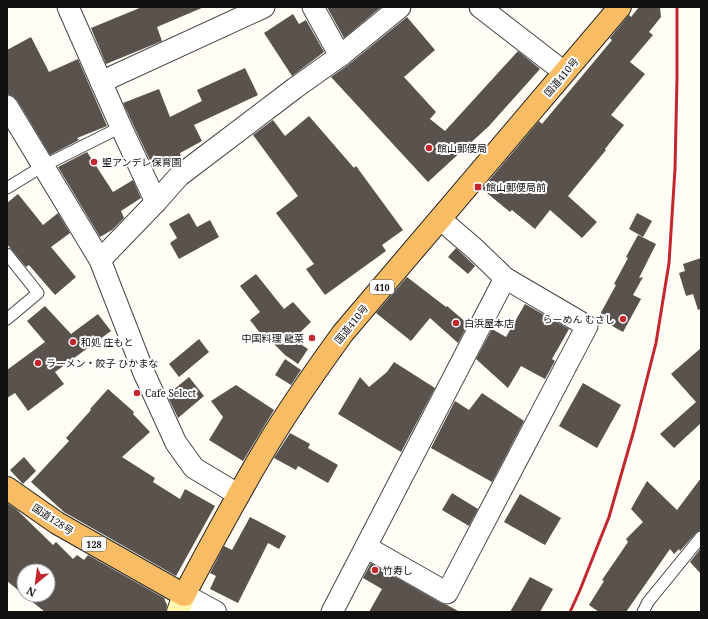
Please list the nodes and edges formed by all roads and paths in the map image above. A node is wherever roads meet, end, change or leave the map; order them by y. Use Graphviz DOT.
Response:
graph roads {
  1 [pos="68,7"];
  2 [pos="264,7"];
  3 [pos="313,7"];
  4 [pos="400,7"];
  5 [pos="480,7"];
  6 [pos="620,7"];
  7 [pos="340,56"];
  8 [pos="564,72"];
  9 [pos="101,82"];
  10 [pos="7,106"];
  11 [pos="121,127"];
  12 [pos="44,166"];
  13 [pos="7,188"];
  14 [pos="156,202"];
  15 [pos="440,219"];
  16 [pos="7,254"];
  17 [pos="100,260"];
  18 [pos="505,278"];
  19 [pos="7,319"];
  20 [pos="7,488"];
  21 [pos="239,495"];
  22 [pos="701,537"];
  23 [pos="366,547"];
  24 [pos="181,604"];
  25 [pos="215,612"];
  26 [pos="332,612"];
  27 [pos="643,612"];
  1 -- 9 [label="street"];
  2 -- 9 [label="street"];
  3 -- 7 [label="street"];
  4 -- 7 [label="street"];
  5 -- 8 [label="street"];
  6 -- 8 [label="highway, 国道410号 / 410"];
  7 -- 14 [label="street"];
  8 -- 15 [label="highway, 国道410号 / 410"];
  9 -- 11 [label="street"];
  10 -- 12 [label="street"];
  11 -- 12 [label="lane"];
  11 -- 14 [label="street"];
  12 -- 13 [label="lane"];
  12 -- 17 [label="street"];
  14 -- 17 [label="street"];
  15 -- 18 [label="street"];
  15 -- 21 [label="highway, 国道410号 / 410"];
  16 -- 19 [label="lane"];
  17 -- 21 [label="street"];
  18 -- 23 [label="street"];
  18 -- 23 [label="street"];
  20 -- 24 [label="highway, 国道128号 / 128"];
  21 -- 24 [label="highway, 国道410号 / 410"];
  22 -- 27 [label="lane"];
  23 -- 26 [label="street"];
  24 -- 25 [label="street"];
}
